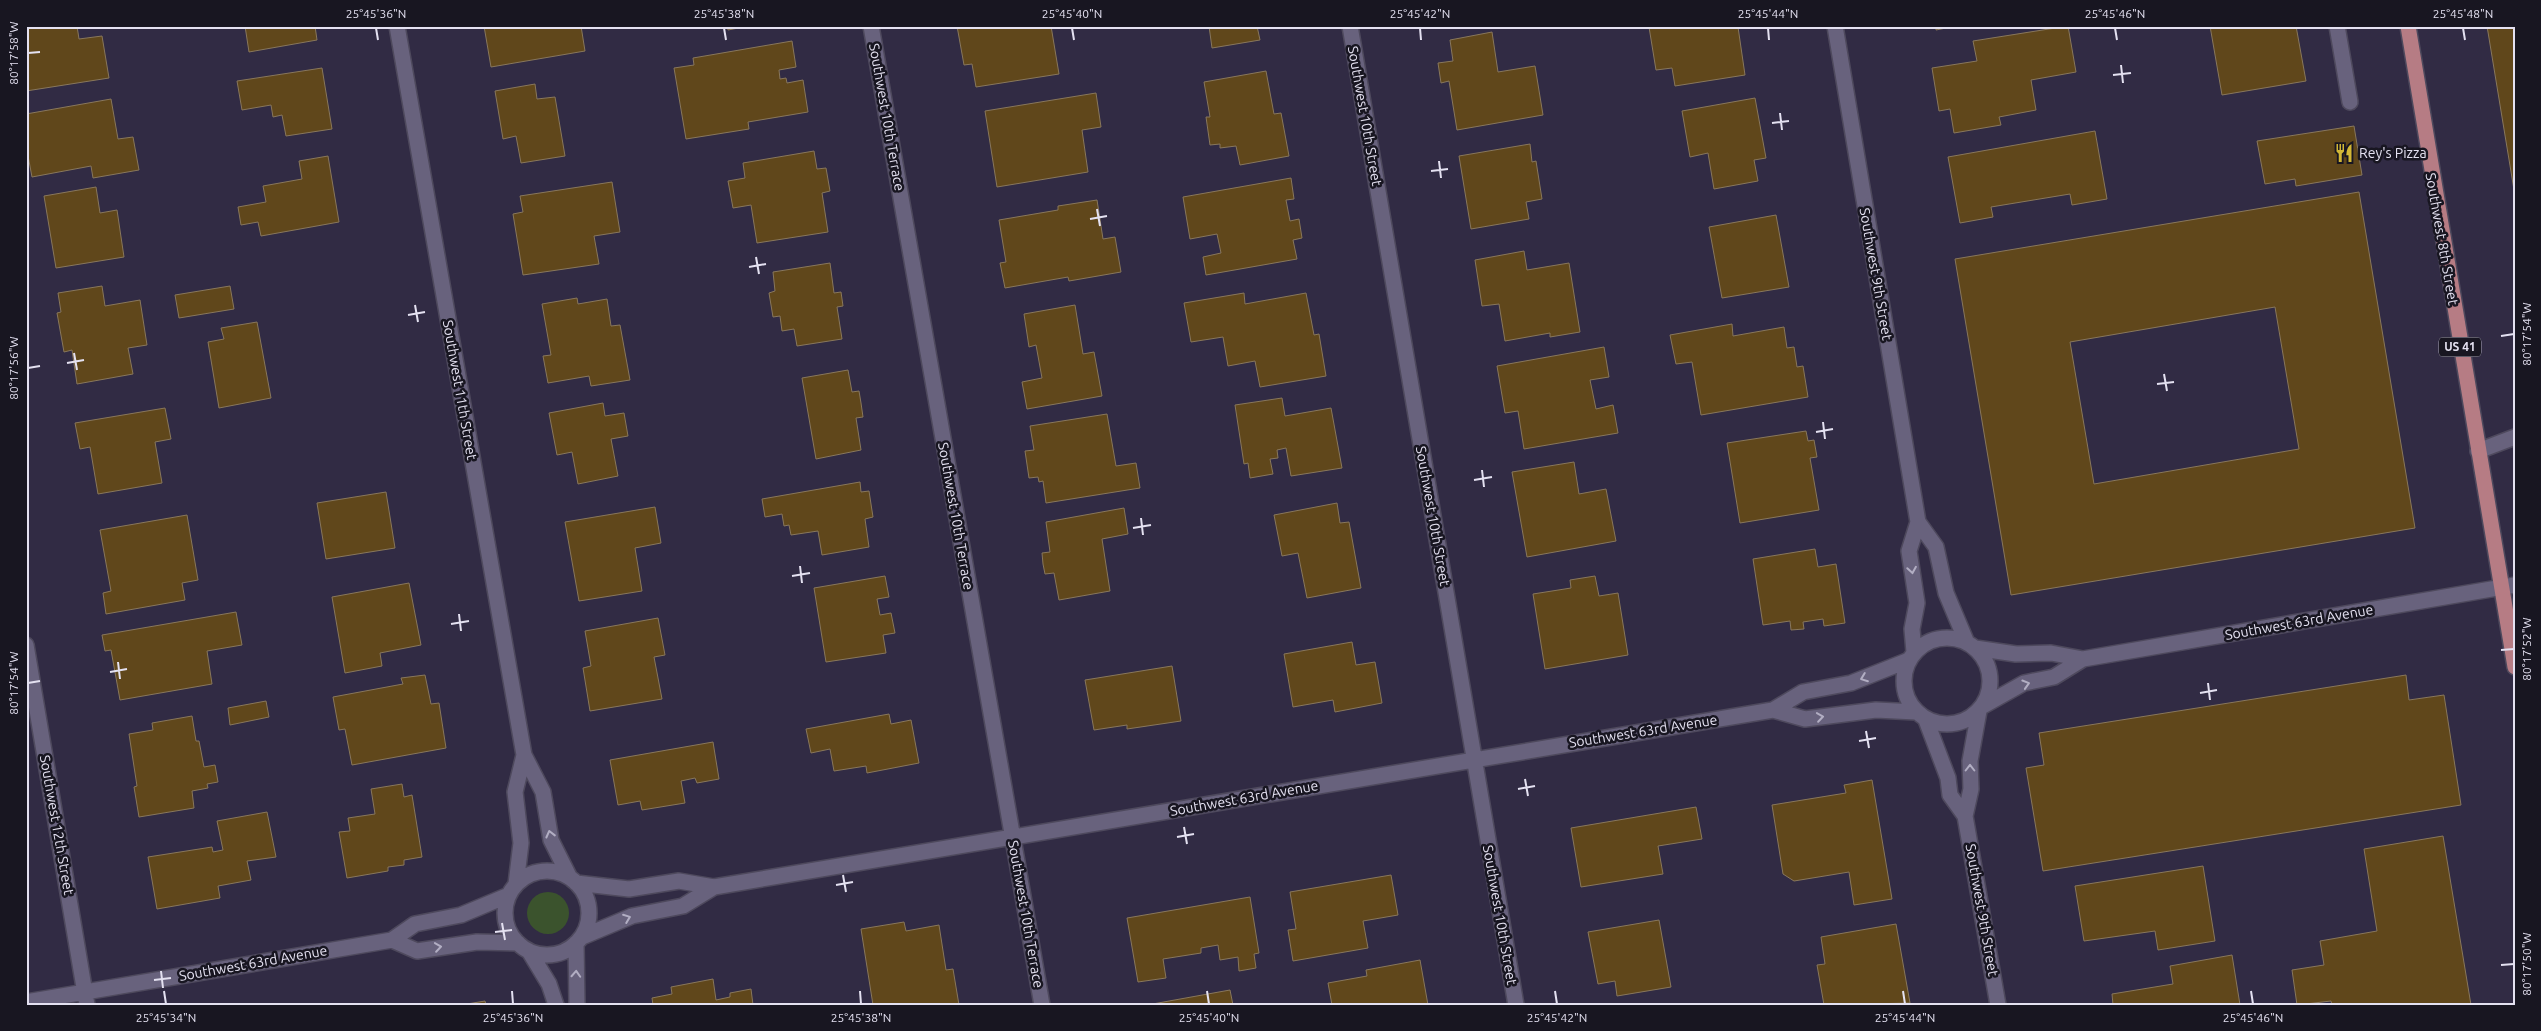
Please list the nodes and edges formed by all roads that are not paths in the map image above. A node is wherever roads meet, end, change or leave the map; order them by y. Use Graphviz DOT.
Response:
graph roads {
  1 [pos="396,26"];
  2 [pos="871,26"];
  3 [pos="1350,26"];
  4 [pos="1835,26"];
  5 [pos="2337,26"];
  6 [pos="2408,26"];
  7 [pos="2350,102"];
  8 [pos="2515,437"];
  9 [pos="2478,451"];
  10 [pos="1918,522"];
  11 [pos="2508,586"];
  12 [pos="26,645"];
  13 [pos="1971,645"];
  14 [pos="1911,656"];
  15 [pos="2083,659"];
  16 [pos="2515,667"];
  17 [pos="1981,708"];
  18 [pos="1773,710"];
  19 [pos="1921,716"];
  20 [pos="524,755"];
  21 [pos="1474,759"];
  22 [pos="1965,816"];
  23 [pos="1013,838"];
  24 [pos="573,881"];
  25 [pos="714,887"];
  26 [pos="512,889"];
  27 [pos="392,940"];
  28 [pos="579,940"];
  29 [pos="523,947"];
  30 [pos="86,998"];
  31 [pos="26,1002"];
  32 [pos="556,1005"];
  33 [pos="577,1005"];
  34 [pos="1042,1005"];
  35 [pos="1516,1005"];
  36 [pos="1998,1005"];
  1 -- 20 [label="street, Southwest 11th Street"];
  2 -- 23 [label="street, Southwest 10th Terrace"];
  3 -- 21 [label="street, Southwest 10th Street"];
  4 -- 10 [label="street, Southwest 9th Street"];
  5 -- 7 [label="street"];
  6 -- 9 [label="main road, Southwest 8th Street / US 41"];
  8 -- 9 [label="street"];
  9 -- 11 [label="main road, Southwest 8th Street / US 41"];
  10 -- 13 [label="street, Southwest 9th Street"];
  10 -- 14 [label="street, Southwest 9th Street, one-way"];
  11 -- 15 [label="street, Southwest 63rd Avenue"];
  11 -- 16 [label="main road, Southwest 8th Street / US 41"];
  12 -- 30 [label="street, Southwest 12th Street"];
  13 -- 14 [label="street"];
  13 -- 15 [label="street, Southwest 63rd Avenue"];
  13 -- 17 [label="street"];
  14 -- 18 [label="street, Southwest 63rd Avenue, one-way"];
  14 -- 19 [label="street"];
  17 -- 15 [label="street, Southwest 63rd Avenue, one-way"];
  17 -- 19 [label="street"];
  22 -- 17 [label="street, Southwest 9th Street, one-way"];
  18 -- 19 [label="street, Southwest 63rd Avenue, one-way"];
  18 -- 21 [label="street, Southwest 63rd Avenue"];
  19 -- 22 [label="street, Southwest 9th Street"];
  24 -- 20 [label="street, Southwest 11th Street, one-way"];
  20 -- 26 [label="street, Southwest 11th Street"];
  21 -- 23 [label="street, Southwest 63rd Avenue"];
  21 -- 35 [label="street, Southwest 10th Street"];
  22 -- 36 [label="street, Southwest 9th Street"];
  23 -- 25 [label="street, Southwest 63rd Avenue"];
  23 -- 34 [label="street, Southwest 10th Terrace"];
  24 -- 25 [label="street, Southwest 63rd Avenue"];
  24 -- 26 [label="street"];
  24 -- 28 [label="street"];
  28 -- 25 [label="street, Southwest 63rd Avenue, one-way"];
  26 -- 27 [label="street, Southwest 63rd Avenue"];
  26 -- 29 [label="street"];
  27 -- 29 [label="street, one-way"];
  27 -- 30 [label="street, Southwest 63rd Avenue"];
  28 -- 29 [label="street"];
  33 -- 28 [label="street, one-way"];
  29 -- 32 [label="street"];
  30 -- 31 [label="street, Southwest 63rd Avenue"];
}
